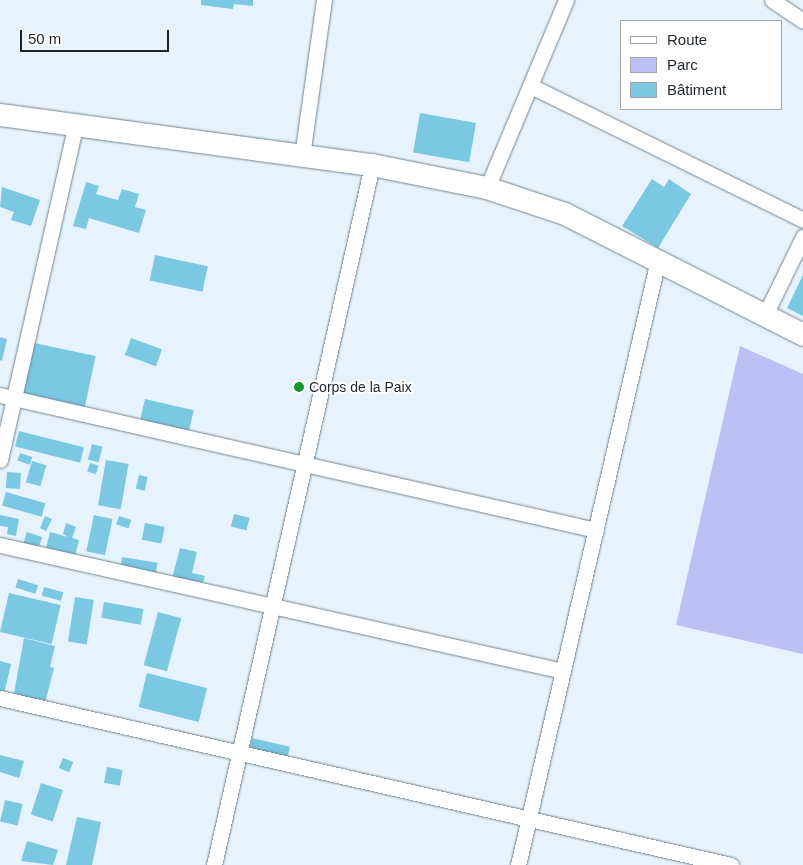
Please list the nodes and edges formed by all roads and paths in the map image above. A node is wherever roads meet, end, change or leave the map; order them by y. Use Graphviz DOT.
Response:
graph roads {
  1 [pos="324,0"];
  2 [pos="566,0"];
  3 [pos="772,0"];
  4 [pos="803,21"];
  5 [pos="531,86"];
  6 [pos="0,116"];
  7 [pos="76,126"];
  8 [pos="302,156"];
  9 [pos="372,165"];
  10 [pos="487,188"];
  11 [pos="803,220"];
  12 [pos="803,237"];
  13 [pos="658,260"];
  14 [pos="765,315"];
  15 [pos="803,335"];
  16 [pos="7,396"];
  17 [pos="0,460"];
  18 [pos="304,464"];
  19 [pos="596,530"];
  20 [pos="0,545"];
  21 [pos="272,606"];
  22 [pos="563,671"];
  23 [pos="0,698"];
  24 [pos="239,753"];
  25 [pos="529,819"];
  26 [pos="214,865"];
  27 [pos="518,865"];
  28 [pos="731,865"];
  1 -- 8 [label="street"];
  2 -- 5 [label="street"];
  3 -- 4 [label="street"];
  5 -- 10 [label="street"];
  5 -- 11 [label="street"];
  6 -- 7 [label="main road"];
  7 -- 8 [label="main road"];
  7 -- 16 [label="street"];
  8 -- 9 [label="main road"];
  9 -- 10 [label="main road"];
  9 -- 18 [label="street"];
  10 -- 13 [label="main road"];
  12 -- 14 [label="street"];
  13 -- 14 [label="main road"];
  13 -- 19 [label="street"];
  14 -- 15 [label="main road"];
  16 -- 17 [label="street"];
  16 -- 18 [label="street"];
  18 -- 19 [label="street"];
  18 -- 21 [label="street"];
  19 -- 22 [label="street"];
  20 -- 21 [label="street"];
  21 -- 22 [label="street"];
  21 -- 24 [label="street"];
  22 -- 25 [label="street"];
  23 -- 24 [label="street"];
  24 -- 25 [label="street"];
  24 -- 26 [label="street"];
  25 -- 27 [label="street"];
  25 -- 28 [label="street"];
}
